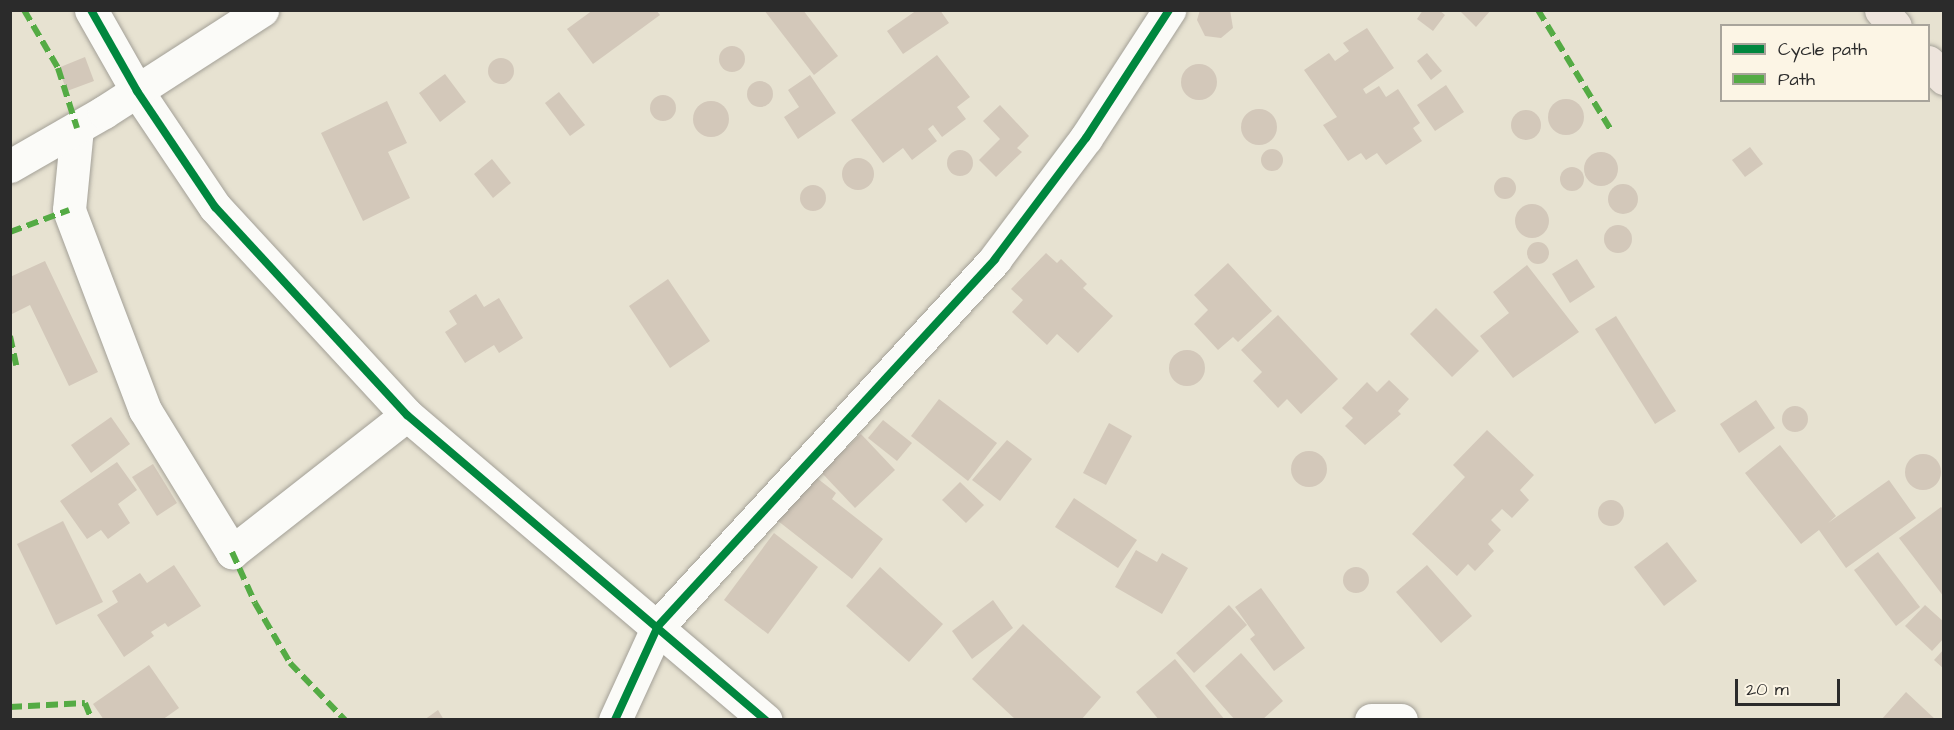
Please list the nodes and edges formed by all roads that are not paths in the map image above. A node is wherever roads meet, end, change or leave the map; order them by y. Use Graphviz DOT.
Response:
graph roads {
  1 [pos="91,10"];
  2 [pos="262,10"];
  3 [pos="1169,10"];
  4 [pos="1881,10"];
  5 [pos="1893,24"];
  6 [pos="1930,63"];
  7 [pos="1944,78"];
  8 [pos="137,91"];
  9 [pos="77,128"];
  10 [pos="10,166"];
  11 [pos="407,415"];
  12 [pos="658,626"];
  13 [pos="615,720"];
  14 [pos="766,720"];
  15 [pos="1371,720"];
  16 [pos="1401,720"];
  1 -- 8 [label="street"];
  2 -- 8 [label="street"];
  3 -- 12 [label="street"];
  4 -- 5 [label="main road"];
  6 -- 7 [label="main road"];
  8 -- 9 [label="street"];
  8 -- 11 [label="street"];
  9 -- 10 [label="street"];
  9 -- 11 [label="street"];
  11 -- 12 [label="street"];
  12 -- 13 [label="street"];
  12 -- 14 [label="street"];
  15 -- 16 [label="street"];
}
